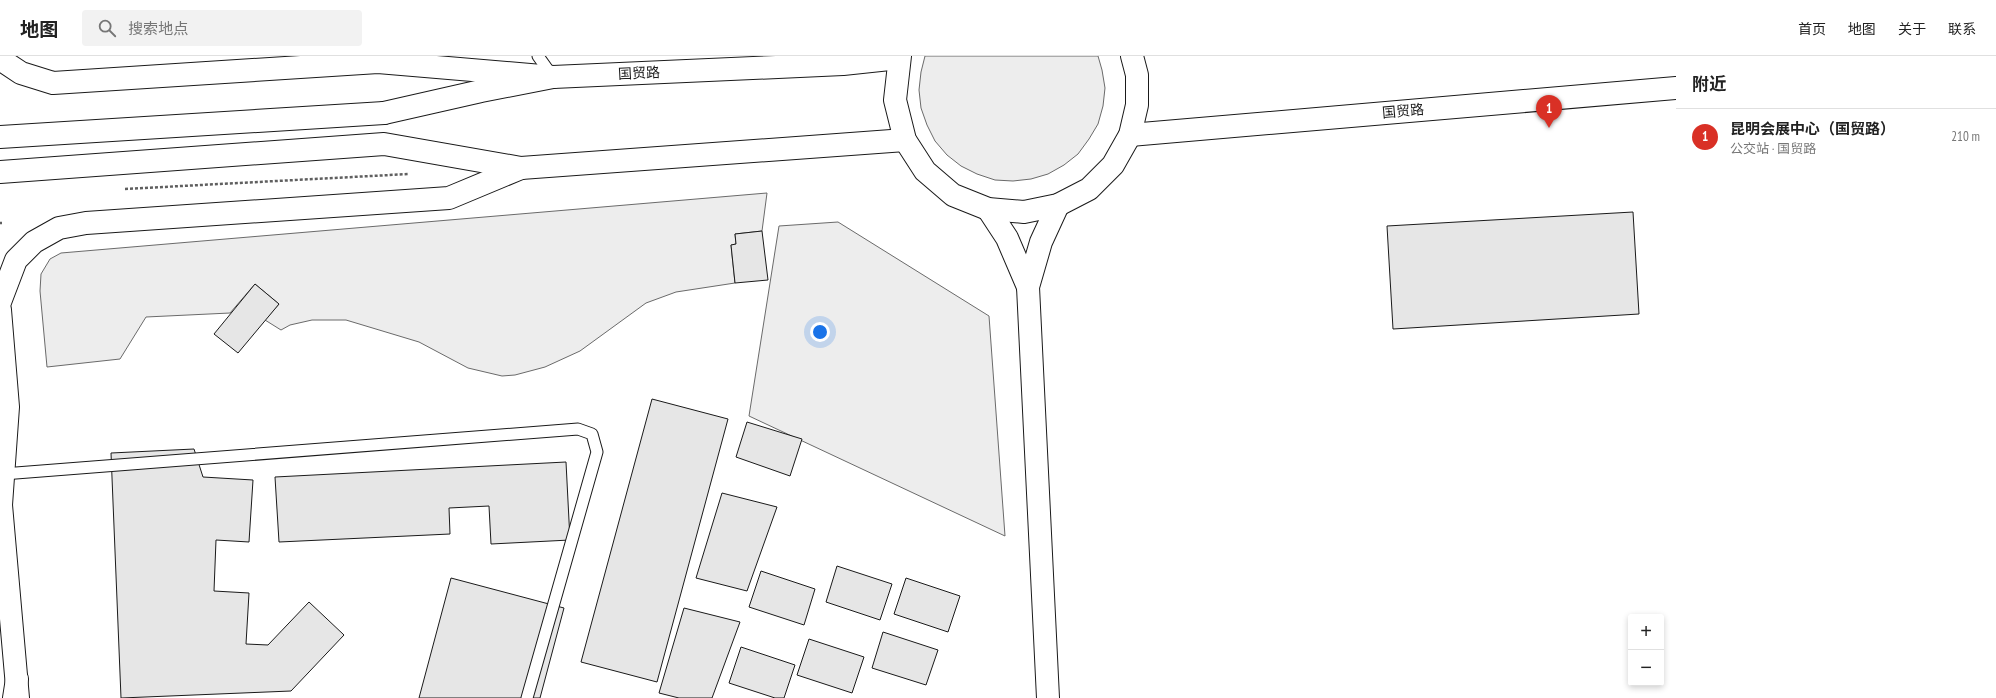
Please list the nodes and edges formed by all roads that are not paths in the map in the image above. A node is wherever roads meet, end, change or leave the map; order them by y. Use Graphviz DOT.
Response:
graph roads {
  1 [pos="538,56"];
  2 [pos="1132,56"];
  3 [pos="899,57"];
  4 [pos="0,59"];
  5 [pos="462,63"];
  6 [pos="553,77"];
  7 [pos="1676,88"];
  8 [pos="1130,135"];
  9 [pos="0,137"];
  10 [pos="905,140"];
  11 [pos="522,168"];
  12 [pos="0,172"];
  13 [pos="1058,205"];
  14 [pos="988,209"];
  15 [pos="1028,287"];
  16 [pos="0,302"];
  17 [pos="0,310"];
  18 [pos="3,474"];
  19 [pos="0,504"];
  20 [pos="16,692"];
  21 [pos="527,698"];
  22 [pos="1048,698"];
  1 -- 6 [label="lane"];
  2 -- 8 [label="main road"];
  3 -- 6 [label="main road, 国贸路"];
  3 -- 10 [label="main road"];
  4 -- 5 [label="main road"];
  5 -- 6 [label="main road"];
  6 -- 9 [label="main road, 国贸路"];
  7 -- 8 [label="main road, 国贸路"];
  8 -- 13 [label="main road"];
  10 -- 11 [label="main road"];
  10 -- 14 [label="main road"];
  11 -- 12 [label="main road"];
  11 -- 16 [label="main road"];
  13 -- 14 [label="main road"];
  13 -- 15 [label="main road"];
  14 -- 15 [label="main road"];
  15 -- 22 [label="main road"];
  17 -- 18 [label="main road"];
  18 -- 19 [label="main road"];
  18 -- 21 [label="lane"];
  19 -- 20 [label="main road"];
}
